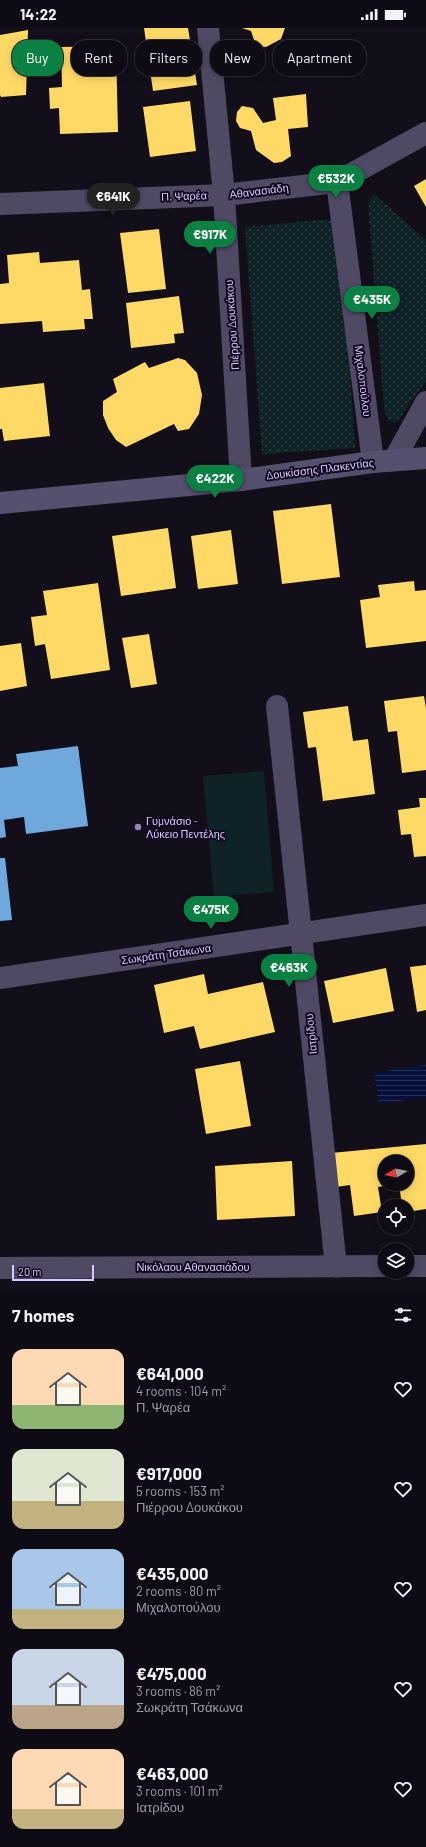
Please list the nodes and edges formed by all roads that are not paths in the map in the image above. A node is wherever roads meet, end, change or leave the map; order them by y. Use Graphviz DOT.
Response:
graph roads {
  1 [pos="208,28"];
  2 [pos="426,133"];
  3 [pos="337,182"];
  4 [pos="224,195"];
  5 [pos="0,204"];
  6 [pos="426,402"];
  7 [pos="426,458"];
  8 [pos="394,460"];
  9 [pos="373,462"];
  10 [pos="241,480"];
  11 [pos="0,503"];
  12 [pos="277,706"];
  13 [pos="426,915"];
  14 [pos="301,934"];
  15 [pos="0,978"];
  16 [pos="378,1266"];
  17 [pos="414,1266"];
  18 [pos="426,1266"];
  19 [pos="336,1267"];
  20 [pos="0,1268"];
  1 -- 4 [label="street, Πιέρρου Δουκάκου"];
  2 -- 3 [label="street, Αθανασιάδη"];
  3 -- 4 [label="street, Αθανασιάδη"];
  3 -- 9 [label="street, Μιχαλοπούλου"];
  4 -- 5 [label="street, Π. Ψαρέα"];
  4 -- 10 [label="street, Πιέρρου Δουκάκου"];
  6 -- 8 [label="street"];
  7 -- 8 [label="main road, Δουκίσσης Πλακεντίας"];
  8 -- 9 [label="main road, Δουκίσσης Πλακεντίας"];
  9 -- 10 [label="main road, Δουκίσσης Πλακεντίας"];
  10 -- 11 [label="main road, Δουκίσσης Πλακεντίας"];
  12 -- 14 [label="street, Ιατρίδου"];
  13 -- 14 [label="street, Σωκράτη Τσάκωνα"];
  14 -- 15 [label="street, Σωκράτη Τσάκωνα"];
  14 -- 19 [label="street, Ιατρίδου"];
  16 -- 19 [label="street, Νικόλαου Αθανασιάδου"];
  17 -- 18 [label="street"];
  19 -- 20 [label="street, Νικόλαου Αθανασιάδου"];
}
